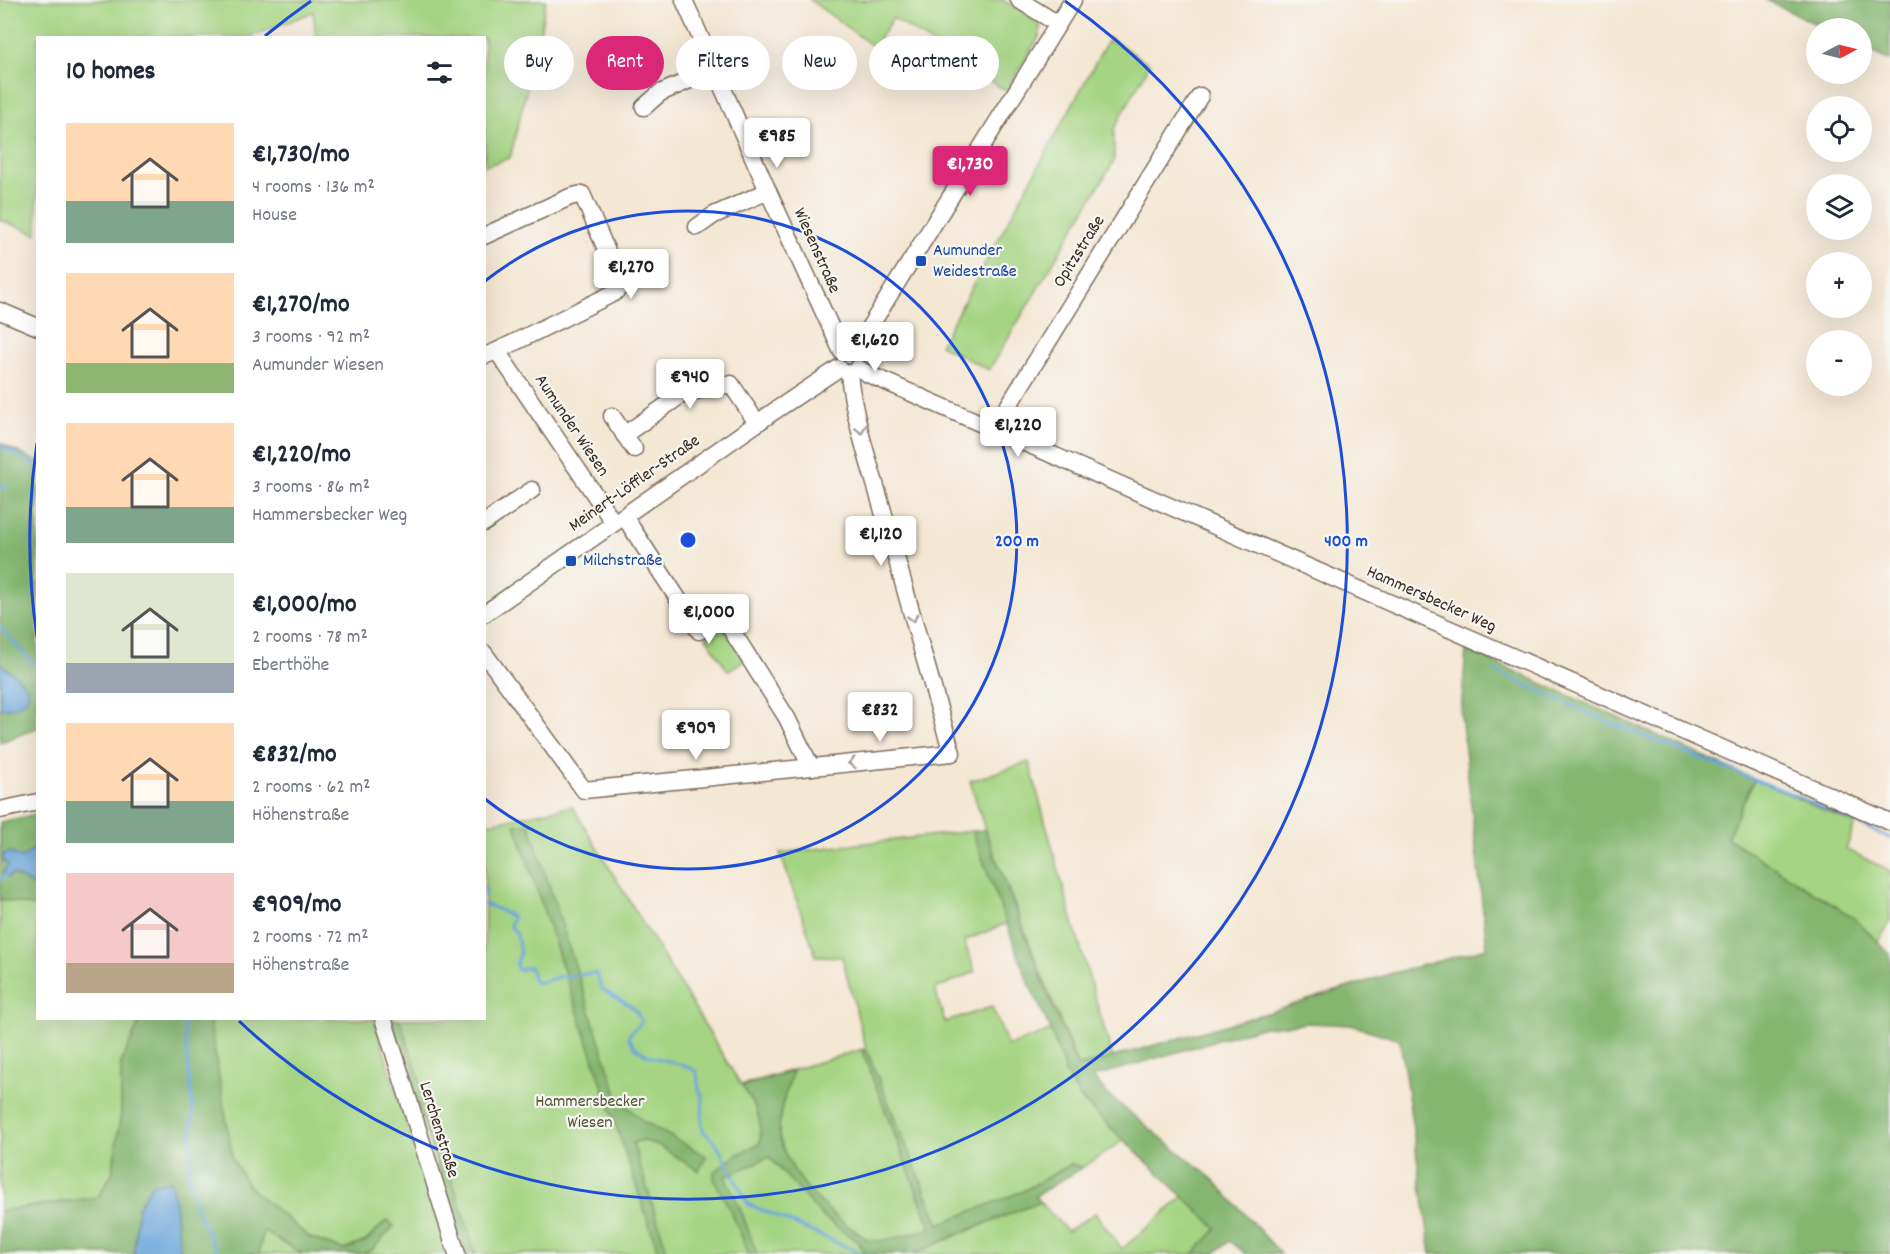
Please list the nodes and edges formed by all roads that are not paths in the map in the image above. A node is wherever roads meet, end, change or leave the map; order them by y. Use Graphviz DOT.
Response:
graph roads {
  1 [pos="684,0"];
  2 [pos="1019,0"];
  3 [pos="1073,0"];
  4 [pos="1058,24"];
  5 [pos="700,36"];
  6 [pos="676,86"];
  7 [pos="724,90"];
  8 [pos="1200,96"];
  9 [pos="644,107"];
  10 [pos="768,191"];
  11 [pos="698,227"];
  12 [pos="486,235"];
  13 [pos="0,311"];
  14 [pos="36,326"];
  15 [pos="491,353"];
  16 [pos="848,363"];
  17 [pos="612,416"];
  18 [pos="758,423"];
  19 [pos="994,429"];
  20 [pos="532,490"];
  21 [pos="619,519"];
  22 [pos="486,522"];
  23 [pos="486,613"];
  24 [pos="486,656"];
  25 [pos="811,767"];
  26 [pos="36,802"];
  27 [pos="0,810"];
  28 [pos="1890,822"];
  29 [pos="384,1020"];
  30 [pos="456,1254"];
  1 -- 5 [label="street, Wiesenstraße"];
  2 -- 4 [label="street"];
  3 -- 4 [label="street"];
  4 -- 16 [label="street"];
  6 -- 9 [label="street"];
  7 -- 10 [label="street, Wiesenstraße"];
  8 -- 19 [label="street, Opitzstraße"];
  10 -- 11 [label="street"];
  10 -- 16 [label="street, Wiesenstraße"];
  12 -- 15 [label="street, Aumunder Wiesen"];
  13 -- 14 [label="street"];
  15 -- 21 [label="street, Aumunder Wiesen"];
  16 -- 18 [label="street, Meinert-Löffler-Straße"];
  16 -- 19 [label="street, Hammersbecker Weg"];
  16 -- 25 [label="street, one-way"];
  17 -- 18 [label="street"];
  18 -- 21 [label="street, Meinert-Löffler-Straße"];
  19 -- 28 [label="street, Hammersbecker Weg"];
  20 -- 22 [label="street"];
  21 -- 23 [label="street, Meinert-Löffler-Straße"];
  21 -- 25 [label="street, Aumunder Wiesen"];
  24 -- 25 [label="street"];
  26 -- 27 [label="street"];
  29 -- 30 [label="street, Lerchenstraße"];
}
